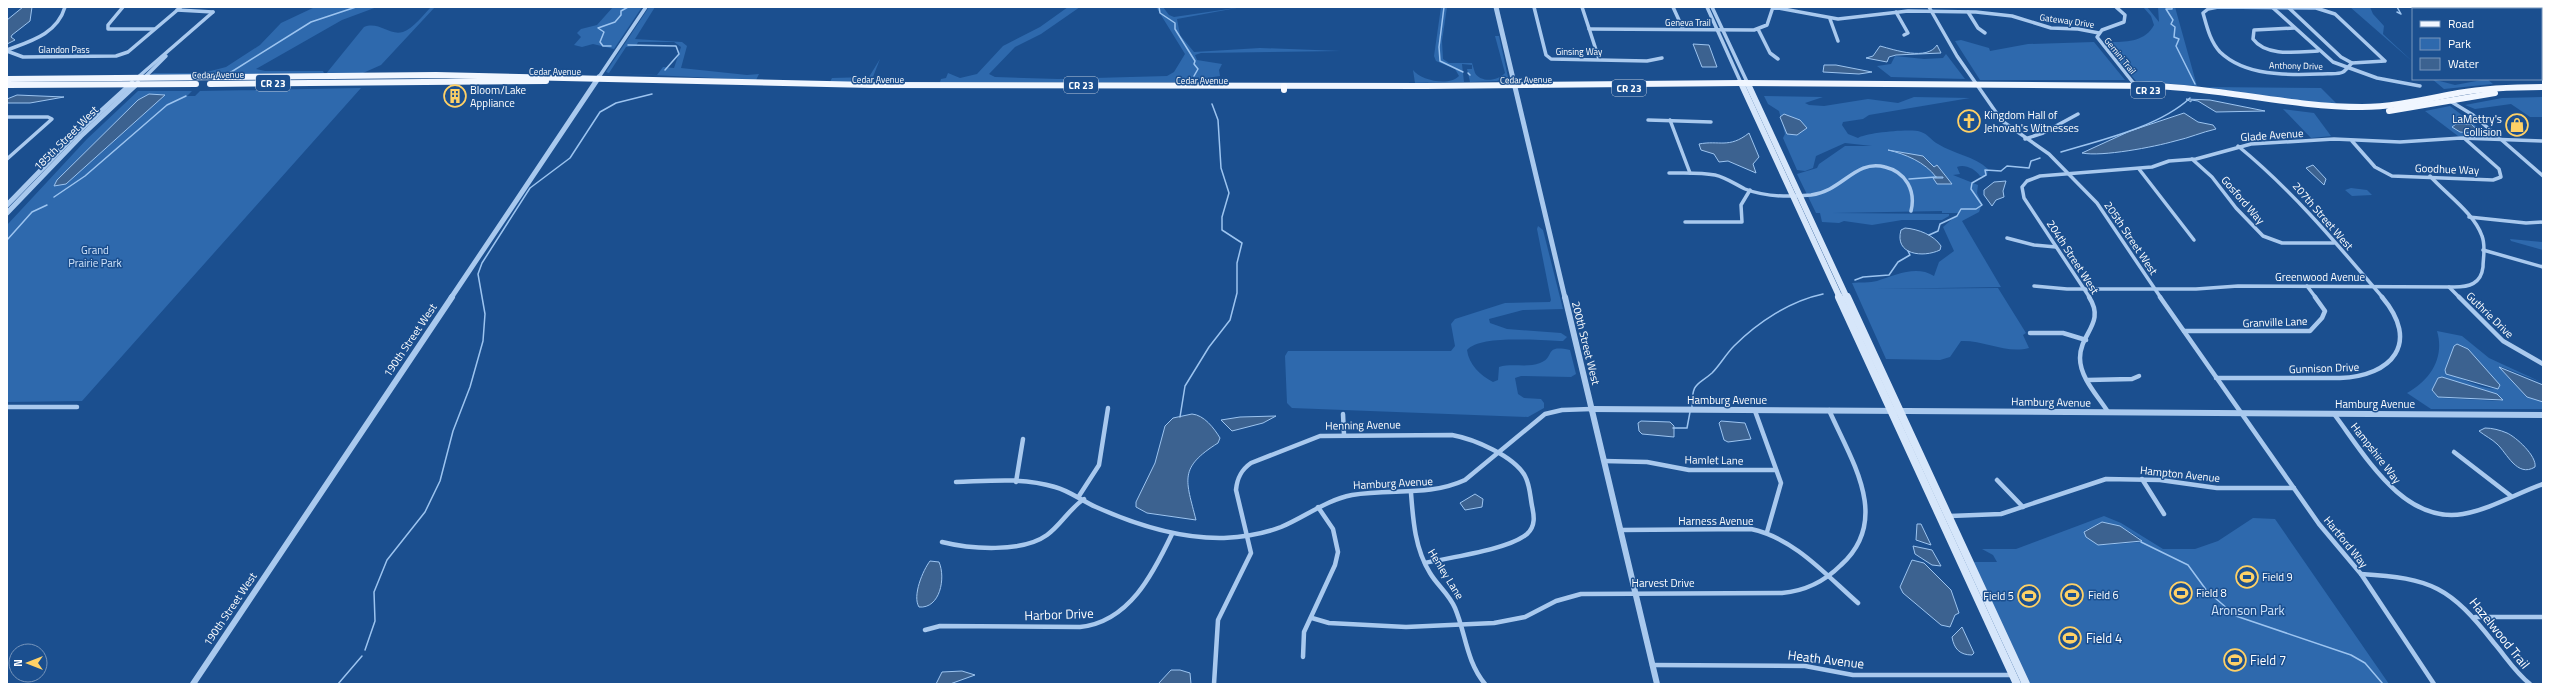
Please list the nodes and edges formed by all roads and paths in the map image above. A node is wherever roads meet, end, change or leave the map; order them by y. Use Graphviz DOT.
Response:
graph roads {
  1 [pos="65,7"];
  2 [pos="123,7"];
  3 [pos="181,7"];
  4 [pos="646,7"];
  5 [pos="1496,7"];
  6 [pos="1534,7"];
  7 [pos="1582,7"];
  8 [pos="1673,7"];
  9 [pos="1706,7"];
  10 [pos="1712,7"];
  11 [pos="1773,7"];
  12 [pos="1929,7"];
  13 [pos="2116,7"];
  14 [pos="2272,7"];
  15 [pos="2289,8"];
  16 [pos="177,10"];
  17 [pos="1932,11"];
  18 [pos="1896,12"];
  19 [pos="1968,12"];
  20 [pos="1830,19"];
  21 [pos="2294,28"];
  22 [pos="154,29"];
  23 [pos="1758,29"];
  24 [pos="1589,30"];
  25 [pos="1683,30"];
  26 [pos="1716,30"];
  27 [pos="1722,30"];
  28 [pos="1985,33"];
  29 [pos="2099,33"];
  30 [pos="1904,35"];
  31 [pos="1838,41"];
  32 [pos="7,51"];
  33 [pos="2318,51"];
  34 [pos="167,54"];
  35 [pos="1662,58"];
  36 [pos="1599,59"];
  37 [pos="1778,59"];
  38 [pos="2352,63"];
  39 [pos="2347,68"];
  40 [pos="7,79"];
  41 [pos="598,79"];
  42 [pos="138,81"];
  43 [pos="130,84"];
  44 [pos="7,85"];
  45 [pos="2135,85"];
  46 [pos="1746,86"];
  47 [pos="2420,86"];
  48 [pos="1515,87"];
  49 [pos="1978,87"];
  50 [pos="2543,87"];
  51 [pos="2543,92"];
  52 [pos="2443,96"];
  53 [pos="2450,101"];
  54 [pos="2078,114"];
  55 [pos="7,117"];
  56 [pos="1648,120"];
  57 [pos="1670,120"];
  58 [pos="1711,122"];
  59 [pos="2464,138"];
  60 [pos="2025,139"];
  61 [pos="2543,140"];
  62 [pos="2352,141"];
  63 [pos="2503,141"];
  64 [pos="2238,146"];
  65 [pos="7,159"];
  66 [pos="2192,159"];
  67 [pos="2138,169"];
  68 [pos="1669,173"];
  69 [pos="1690,173"];
  70 [pos="2070,174"];
  71 [pos="2430,176"];
  72 [pos="2543,176"];
  73 [pos="1750,190"];
  74 [pos="1796,195"];
  75 [pos="2025,199"];
  76 [pos="18,201"];
  77 [pos="8,203"];
  78 [pos="1911,211"];
  79 [pos="7,212"];
  80 [pos="2468,217"];
  81 [pos="1685,222"];
  82 [pos="2543,222"];
  83 [pos="2007,238"];
  84 [pos="2194,240"];
  85 [pos="2334,243"];
  86 [pos="2056,247"];
  87 [pos="2483,250"];
  88 [pos="2543,267"];
  89 [pos="2034,286"];
  90 [pos="2307,286"];
  91 [pos="2373,286"];
  92 [pos="2449,287"];
  93 [pos="2084,289"];
  94 [pos="2154,289"];
  95 [pos="2184,332"];
  96 [pos="2030,333"];
  97 [pos="2086,340"];
  98 [pos="2543,364"];
  99 [pos="2139,376"];
  100 [pos="2216,378"];
  101 [pos="2088,380"];
  102 [pos="77,406"];
  103 [pos="7,407"];
  104 [pos="1108,408"];
  105 [pos="1591,409"];
  106 [pos="1829,410"];
  107 [pos="1896,410"];
  108 [pos="1755,411"];
  109 [pos="2108,412"];
  110 [pos="2240,413"];
  111 [pos="2334,413"];
  112 [pos="1343,414"];
  113 [pos="2543,414"];
  114 [pos="1344,435"];
  115 [pos="1023,439"];
  116 [pos="2454,452"];
  117 [pos="1496,454"];
  118 [pos="1604,461"];
  119 [pos="1776,470"];
  120 [pos="2142,479"];
  121 [pos="1997,480"];
  122 [pos="956,482"];
  123 [pos="1016,482"];
  124 [pos="2543,484"];
  125 [pos="2294,488"];
  126 [pos="1411,493"];
  127 [pos="1079,496"];
  128 [pos="2511,496"];
  129 [pos="1084,499"];
  130 [pos="1318,507"];
  131 [pos="2023,507"];
  132 [pos="2164,514"];
  133 [pos="1950,516"];
  134 [pos="1620,530"];
  135 [pos="1767,532"];
  136 [pos="1172,534"];
  137 [pos="1249,536"];
  138 [pos="942,542"];
  139 [pos="1425,563"];
  140 [pos="2361,574"];
  141 [pos="1828,577"];
  142 [pos="1635,593"];
  143 [pos="1858,603"];
  144 [pos="2475,617"];
  145 [pos="2543,617"];
  146 [pos="1312,618"];
  147 [pos="1459,625"];
  148 [pos="925,630"];
  149 [pos="1303,657"];
  150 [pos="1652,665"];
  151 [pos="2013,675"];
  152 [pos="2022,675"];
  153 [pos="193,684"];
  154 [pos="1214,684"];
  155 [pos="1485,684"];
  156 [pos="1657,684"];
  157 [pos="2017,684"];
  158 [pos="2026,684"];
  159 [pos="2434,684"];
  160 [pos="2530,684"];
  1 -- 32 [label="street"];
  2 -- 22 [label="street"];
  3 -- 16 [label="street"];
  4 -- 41 [label="street, 190th Street West"];
  5 -- 48 [label="street, 200th Street West"];
  6 -- 36 [label="street, Ginsing Way"];
  7 -- 24 [label="street"];
  8 -- 25 [label="street"];
  9 -- 26 [label="street"];
  10 -- 27 [label="street"];
  11 -- 20 [label="street, Gateway Drive"];
  11 -- 23 [label="street"];
  12 -- 17 [label="street"];
  13 -- 29 [label="street, Gemini Trail"];
  14 -- 15 [label="street"];
  14 -- 21 [label="street"];
  14 -- 39 [label="street, Anthony Drive"];
  15 -- 38 [label="street"];
  15 -- 38 [label="street"];
  16 -- 22 [label="street"];
  16 -- 34 [label="street"];
  17 -- 18 [label="street, Gateway Drive"];
  17 -- 19 [label="street, Gateway Drive"];
  17 -- 49 [label="street"];
  18 -- 20 [label="street, Gateway Drive"];
  18 -- 30 [label="street"];
  19 -- 28 [label="street"];
  19 -- 29 [label="street, Gateway Drive"];
  20 -- 31 [label="street"];
  21 -- 33 [label="street"];
  21 -- 33 [label="street"];
  22 -- 32 [label="street, Glandon Pass"];
  23 -- 27 [label="street, Geneva Trail"];
  23 -- 37 [label="street"];
  24 -- 25 [label="street, Geneva Trail"];
  24 -- 36 [label="street"];
  25 -- 26 [label="street, Geneva Trail"];
  26 -- 27 [label="street, Geneva Trail"];
  26 -- 46 [label="street"];
  27 -- 46 [label="street"];
  29 -- 45 [label="street, Gemini Trail"];
  33 -- 39 [label="street"];
  34 -- 42 [label="street"];
  34 -- 42 [label="street"];
  35 -- 36 [label="street, Ginsing Way"];
  38 -- 39 [label="street"];
  39 -- 47 [label="street"];
  40 -- 42 [label="main road, Cedar Avenue / CR 23"];
  41 -- 42 [label="main road, Cedar Avenue / CR 23"];
  41 -- 48 [label="main road, Cedar Avenue / CR 23"];
  41 -- 153 [label="street, 190th Street West"];
  42 -- 43 [label="main road, Cedar Avenue / CR 23"];
  42 -- 76 [label="street, 185th Street West"];
  43 -- 44 [label="main road, Cedar Avenue / CR 23"];
  43 -- 77 [label="street, 185th Street West"];
  45 -- 49 [label="main road, CR 23"];
  45 -- 52 [label="main road, CR 23"];
  46 -- 48 [label="main road, Cedar Avenue / CR 23"];
  46 -- 49 [label="main road, CR 23"];
  46 -- 74 [label="main road"];
  48 -- 105 [label="street, 200th Street West"];
  49 -- 53 [label="main road, CR 23"];
  49 -- 60 [label="street, 205th Street West"];
  50 -- 52 [label="main road, CR 23"];
  51 -- 53 [label="main road, CR 23"];
  52 -- 53 [label="street"];
  53 -- 63 [label="street"];
  54 -- 60 [label="street"];
  55 -- 65 [label="street"];
  56 -- 57 [label="street"];
  57 -- 58 [label="street"];
  57 -- 69 [label="street"];
  59 -- 62 [label="street, Glade Avenue"];
  59 -- 63 [label="street, Glade Avenue"];
  59 -- 71 [label="street, Goodhue Way"];
  60 -- 70 [label="street, 205th Street West"];
  61 -- 63 [label="street, Glade Avenue"];
  62 -- 64 [label="street, Glade Avenue"];
  62 -- 71 [label="street, Goodhue Way"];
  63 -- 72 [label="street"];
  64 -- 66 [label="street, Glade Avenue"];
  64 -- 85 [label="street, 207th Street West"];
  66 -- 67 [label="street, Glade Avenue"];
  66 -- 85 [label="street, Gosford Way"];
  67 -- 70 [label="street, Glade Avenue"];
  67 -- 84 [label="street"];
  68 -- 69 [label="street"];
  69 -- 73 [label="street"];
  70 -- 75 [label="street, Glade Avenue"];
  70 -- 94 [label="street, 205th Street West"];
  71 -- 80 [label="street, Greenwood Avenue"];
  73 -- 74 [label="street"];
  73 -- 81 [label="street"];
  74 -- 78 [label="street"];
  74 -- 107 [label="main road"];
  75 -- 86 [label="street, 204th Street West"];
  76 -- 77 [label="street"];
  76 -- 79 [label="street, 185th Street West"];
  80 -- 82 [label="street"];
  80 -- 87 [label="street, Greenwood Avenue"];
  83 -- 86 [label="street"];
  85 -- 91 [label="street, 207th Street West"];
  86 -- 93 [label="street, 204th Street West"];
  87 -- 88 [label="street"];
  87 -- 92 [label="street, Greenwood Avenue"];
  89 -- 93 [label="street, Greenwood Avenue"];
  90 -- 91 [label="street, Greenwood Avenue"];
  90 -- 94 [label="street, Greenwood Avenue"];
  90 -- 95 [label="street, Granville Lane"];
  91 -- 92 [label="street, Greenwood Avenue"];
  91 -- 100 [label="street, Gunnison Drive"];
  92 -- 98 [label="street, Guthrie Drive"];
  93 -- 94 [label="street, Greenwood Avenue"];
  93 -- 97 [label="street, 204th Street West"];
  94 -- 95 [label="street, 205th Street West"];
  95 -- 100 [label="street, 205th Street West"];
  96 -- 97 [label="street"];
  97 -- 101 [label="street, 204th Street West"];
  99 -- 101 [label="street"];
  100 -- 110 [label="street, 205th Street West"];
  101 -- 109 [label="street, 204th Street West"];
  102 -- 103 [label="street"];
  104 -- 127 [label="street"];
  105 -- 108 [label="street, Hamburg Avenue"];
  105 -- 117 [label="street, Hamburg Avenue"];
  105 -- 118 [label="street, 200th Street West"];
  106 -- 107 [label="street, Hamburg Avenue"];
  106 -- 108 [label="street, Hamburg Avenue"];
  106 -- 141 [label="street, Harvest Drive"];
  107 -- 109 [label="street, Hamburg Avenue"];
  107 -- 133 [label="main road"];
  107 -- 151 [label="main road"];
  108 -- 119 [label="street"];
  109 -- 110 [label="street, Hamburg Avenue"];
  110 -- 111 [label="street, Hamburg Avenue"];
  110 -- 125 [label="street, Hartford Way"];
  111 -- 113 [label="street, Hamburg Avenue"];
  111 -- 128 [label="street, Hampshire Way"];
  112 -- 114 [label="street"];
  114 -- 117 [label="street, Henning Avenue"];
  114 -- 137 [label="street, Henning Avenue"];
  115 -- 123 [label="street"];
  116 -- 128 [label="street"];
  117 -- 126 [label="street, Hamburg Avenue"];
  117 -- 139 [label="street, Henning Avenue"];
  118 -- 119 [label="street, Hamlet Lane"];
  118 -- 134 [label="street, 200th Street West"];
  119 -- 135 [label="street"];
  120 -- 125 [label="street, Hampton Avenue"];
  120 -- 131 [label="street, Hampton Avenue"];
  120 -- 132 [label="street"];
  121 -- 131 [label="street"];
  122 -- 123 [label="street, Hamburg Avenue"];
  123 -- 127 [label="street, Hamburg Avenue"];
  124 -- 128 [label="street, Hampshire Way"];
  125 -- 140 [label="street, Hartford Way"];
  126 -- 130 [label="street, Hamburg Avenue"];
  126 -- 139 [label="street, Henley Lane"];
  127 -- 129 [label="street, Hamburg Avenue"];
  129 -- 136 [label="street, Hamburg Avenue"];
  129 -- 138 [label="street"];
  130 -- 137 [label="street, Hamburg Avenue"];
  130 -- 146 [label="street"];
  131 -- 133 [label="street, Hampton Avenue"];
  133 -- 152 [label="main road"];
  134 -- 135 [label="street, Harness Avenue"];
  134 -- 142 [label="street, 200th Street West"];
  135 -- 141 [label="street, Harness Avenue"];
  136 -- 137 [label="street, Hamburg Avenue"];
  136 -- 148 [label="street, Harbor Drive"];
  137 -- 154 [label="street, Henning Avenue"];
  139 -- 147 [label="street, Henley Lane"];
  140 -- 144 [label="street, Hazelwood Trail"];
  140 -- 159 [label="street, Hartford Way"];
  141 -- 142 [label="street, Harvest Drive"];
  141 -- 143 [label="street, Harness Avenue"];
  142 -- 147 [label="street, Harvest Drive"];
  142 -- 150 [label="street, 200th Street West"];
  144 -- 145 [label="street"];
  144 -- 160 [label="street, Hazelwood Trail"];
  146 -- 147 [label="street, Harvest Drive"];
  146 -- 149 [label="street"];
  147 -- 155 [label="street, Henley Lane"];
  150 -- 151 [label="street, Heath Avenue"];
  150 -- 156 [label="street, 200th Street West"];
  151 -- 152 [label="street, Heath Avenue"];
  151 -- 157 [label="main road"];
  152 -- 158 [label="main road"];
}
